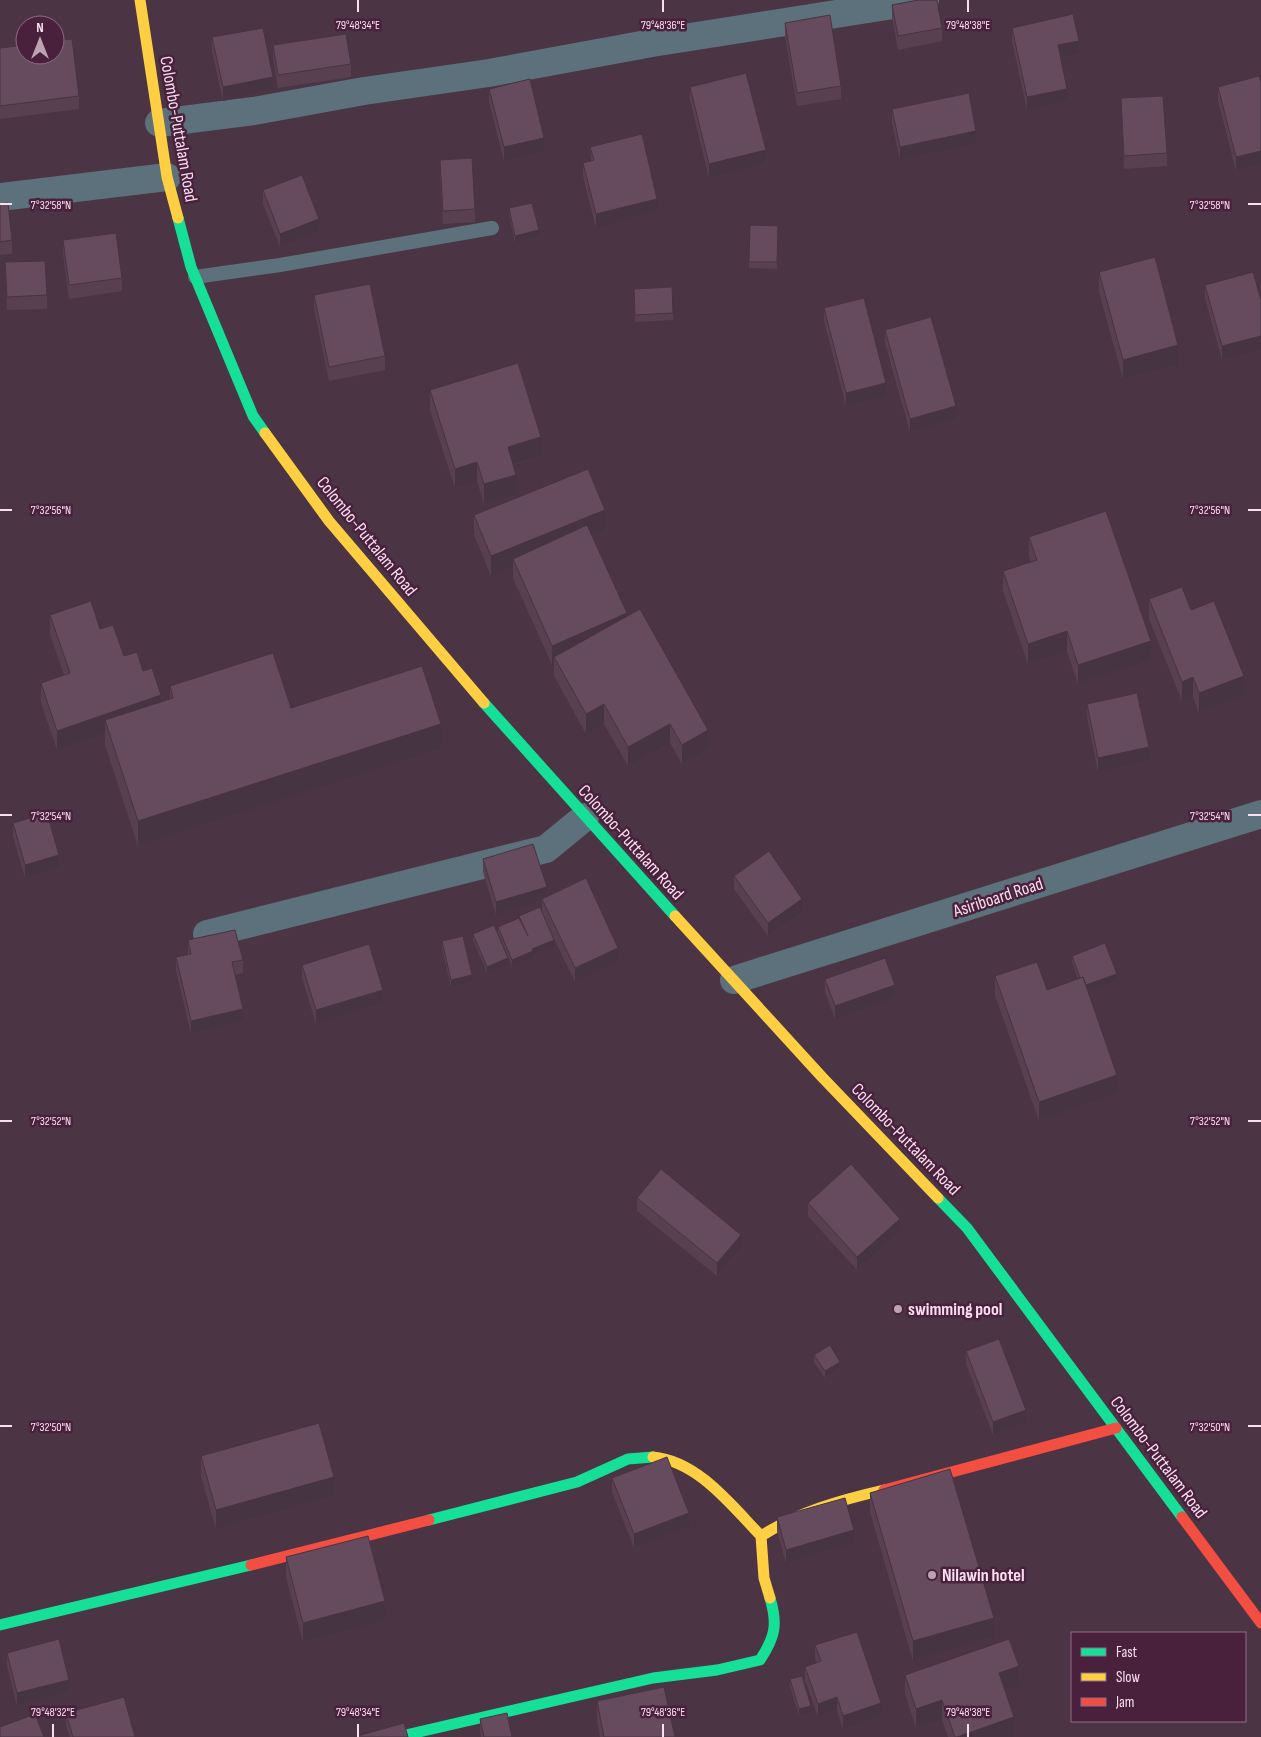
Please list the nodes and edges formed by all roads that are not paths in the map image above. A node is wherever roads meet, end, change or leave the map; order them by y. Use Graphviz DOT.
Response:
graph roads {
  1 [pos="140,0"];
  2 [pos="925,0"];
  3 [pos="159,123"];
  4 [pos="167,177"];
  5 [pos="0,197"];
  6 [pos="492,228"];
  7 [pos="195,277"];
  8 [pos="1261,814"];
  9 [pos="585,817"];
  10 [pos="207,934"];
  11 [pos="734,980"];
  12 [pos="1116,1428"];
  13 [pos="761,1536"];
  14 [pos="1261,1623"];
  15 [pos="0,1625"];
  16 [pos="397,1737"];
  1 -- 3 [label="main road, Colombo-Puttalam Road"];
  2 -- 3 [label="street"];
  3 -- 4 [label="main road, Colombo-Puttalam Road"];
  4 -- 5 [label="street"];
  4 -- 7 [label="main road, Colombo-Puttalam Road"];
  6 -- 7 [label="lane"];
  7 -- 9 [label="main road, Colombo-Puttalam Road"];
  8 -- 11 [label="street, Asiriboard Road"];
  9 -- 10 [label="street"];
  9 -- 11 [label="main road, Colombo-Puttalam Road"];
  11 -- 12 [label="main road, Colombo-Puttalam Road"];
  12 -- 13 [label="main road"];
  12 -- 14 [label="main road, Colombo-Puttalam Road"];
  13 -- 15 [label="main road"];
  13 -- 16 [label="main road"];
}
